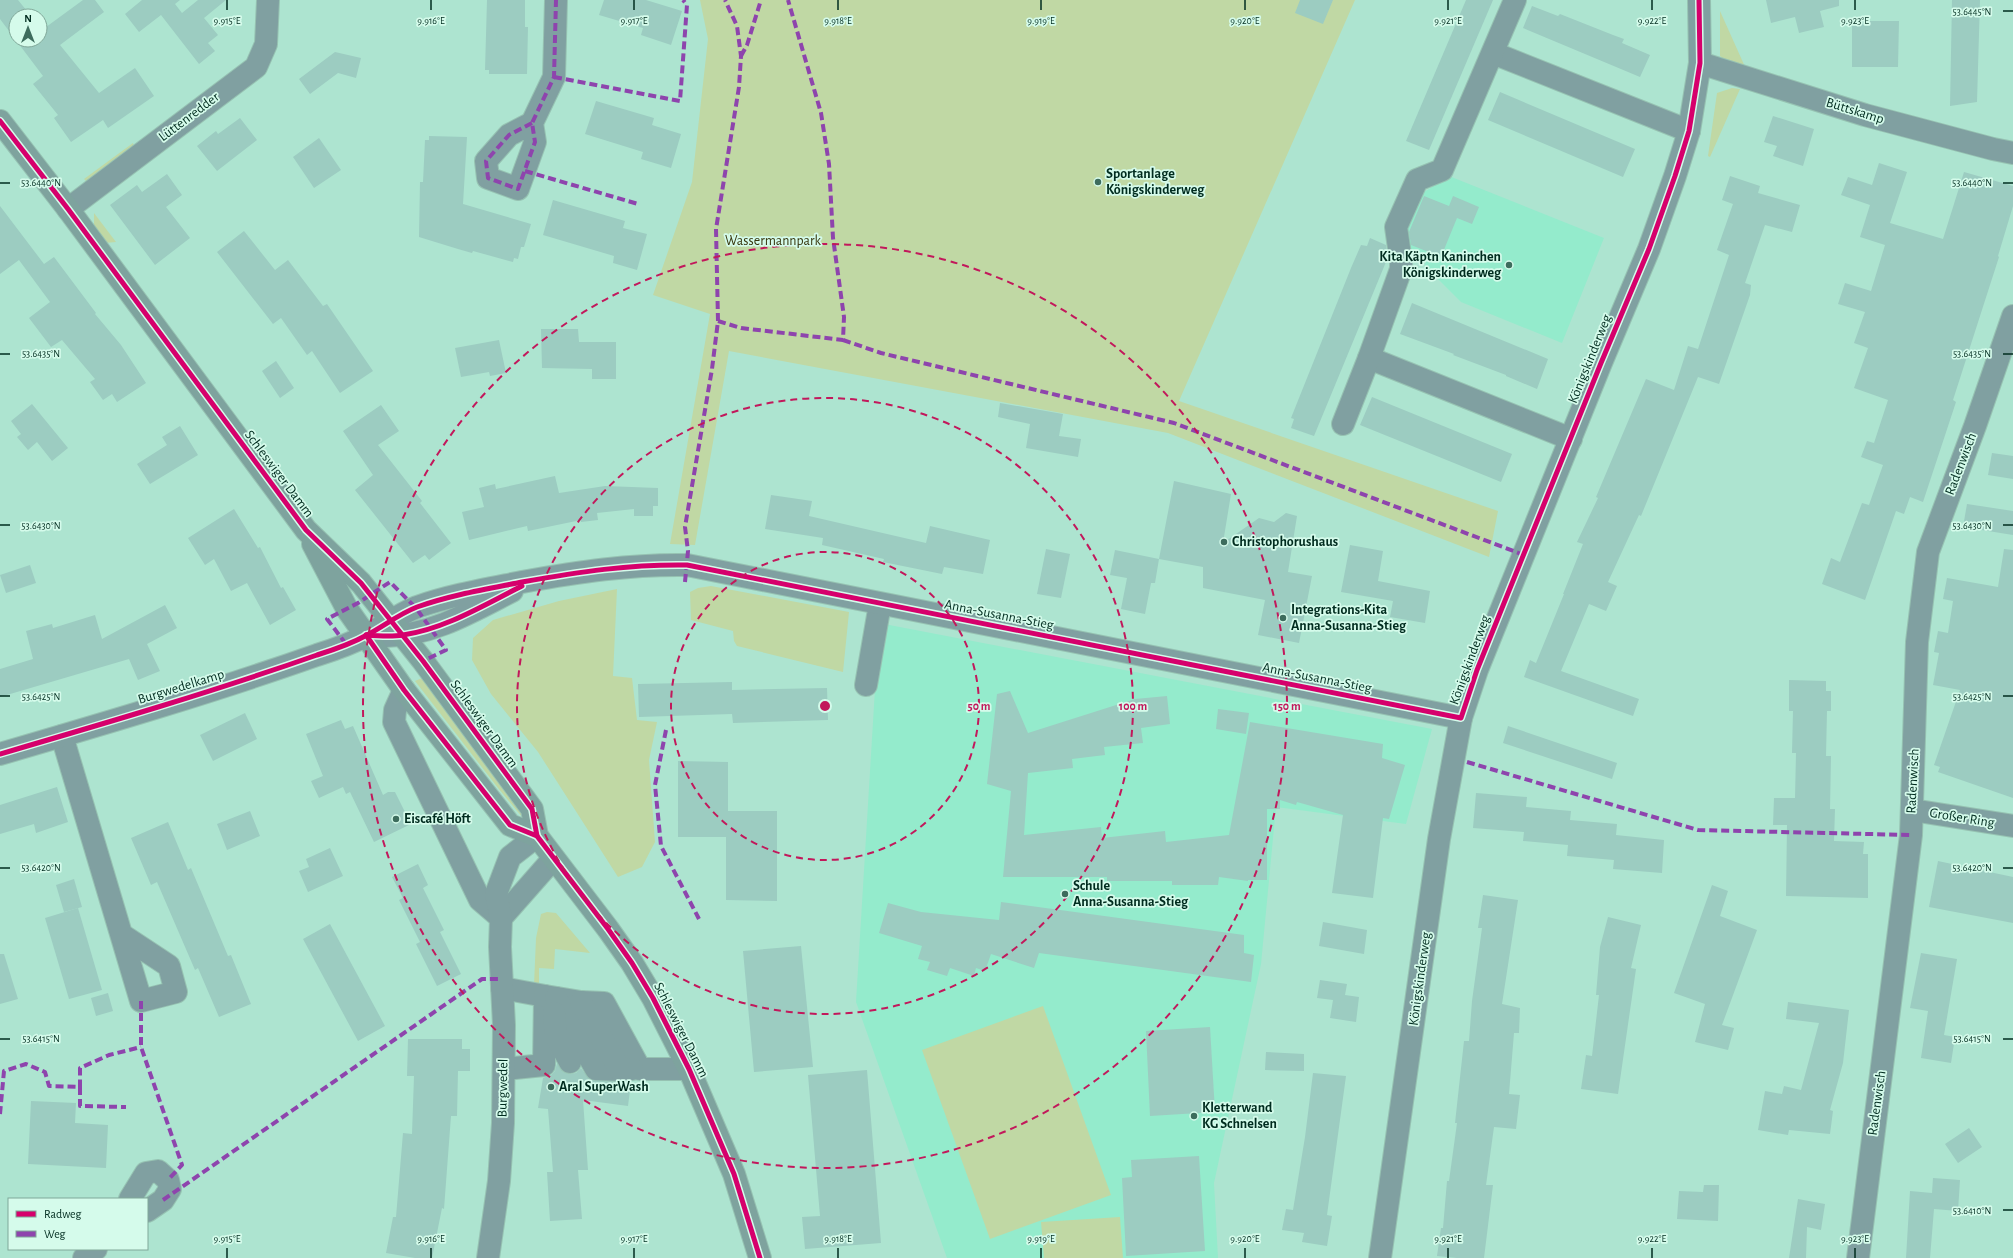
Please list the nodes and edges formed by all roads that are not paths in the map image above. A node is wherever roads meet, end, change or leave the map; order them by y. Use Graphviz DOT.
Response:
graph roads {
  1 [pos="268,0"];
  2 [pos="556,0"];
  3 [pos="1514,0"];
  4 [pos="1700,0"];
  5 [pos="1493,53"];
  6 [pos="1700,63"];
  7 [pos="0,121"];
  8 [pos="532,123"];
  9 [pos="1689,131"];
  10 [pos="2013,152"];
  11 [pos="68,209"];
  12 [pos="2013,316"];
  13 [pos="1369,358"];
  14 [pos="1343,424"];
  15 [pos="1571,439"];
  16 [pos="306,530"];
  17 [pos="880,604"];
  18 [pos="396,628"];
  19 [pos="366,635"];
  20 [pos="866,685"];
  21 [pos="404,690"];
  22 [pos="1461,718"];
  23 [pos="62,736"];
  24 [pos="0,754"];
  25 [pos="1912,810"];
  26 [pos="2013,826"];
  27 [pos="536,836"];
  28 [pos="553,859"];
  29 [pos="501,918"];
  30 [pos="122,935"];
  31 [pos="502,988"];
  32 [pos="550,997"];
  33 [pos="559,1042"];
  34 [pos="570,1062"];
  35 [pos="504,1069"];
  36 [pos="630,1069"];
  37 [pos="688,1069"];
  38 [pos="131,1198"];
  39 [pos="148,1210"];
  40 [pos="95,1250"];
  41 [pos="84,1258"];
  42 [pos="488,1258"];
  43 [pos="760,1258"];
  44 [pos="1380,1258"];
  45 [pos="1858,1258"];
  1 -- 11 [label="street, Lüttenredder"];
  2 -- 8 [label="street"];
  3 -- 5 [label="street"];
  4 -- 6 [label="street, Königskinderweg"];
  5 -- 9 [label="street"];
  5 -- 13 [label="street"];
  6 -- 9 [label="street, Königskinderweg"];
  6 -- 10 [label="street, Büttskamp"];
  7 -- 11 [label="main road, Schleswiger Damm"];
  9 -- 15 [label="street, Königskinderweg"];
  11 -- 16 [label="main road, Schleswiger Damm"];
  12 -- 25 [label="street, Radenwisch"];
  13 -- 14 [label="street"];
  13 -- 15 [label="street"];
  15 -- 22 [label="street, Königskinderweg"];
  16 -- 18 [label="main road, Schleswiger Damm"];
  16 -- 19 [label="main road, Schleswiger Damm"];
  17 -- 18 [label="street, Anna-Susanna-Stieg"];
  17 -- 20 [label="street"];
  17 -- 22 [label="street, Anna-Susanna-Stieg"];
  18 -- 19 [label="street, Anna-Susanna-Stieg"];
  18 -- 27 [label="main road, Schleswiger Damm"];
  19 -- 21 [label="main road, Schleswiger Damm"];
  19 -- 23 [label="street, Burgwedelkamp"];
  21 -- 27 [label="main road, Schleswiger Damm"];
  21 -- 29 [label="street"];
  22 -- 44 [label="street, Königskinderweg"];
  23 -- 24 [label="street, Burgwedelkamp"];
  23 -- 30 [label="street"];
  25 -- 26 [label="street, Großer Ring"];
  25 -- 45 [label="street, Radenwisch"];
  27 -- 28 [label="main road, Schleswiger Damm"];
  27 -- 29 [label="street, Burgwedel"];
  28 -- 29 [label="street"];
  28 -- 37 [label="main road, Schleswiger Damm"];
  29 -- 31 [label="street, Burgwedel"];
  31 -- 32 [label="street"];
  31 -- 35 [label="street, Burgwedel"];
  32 -- 33 [label="street"];
  32 -- 33 [label="street"];
  32 -- 36 [label="street"];
  33 -- 34 [label="street"];
  33 -- 35 [label="street"];
  33 -- 36 [label="street"];
  35 -- 42 [label="street, Burgwedel"];
  36 -- 37 [label="street"];
  37 -- 43 [label="main road, Schleswiger Damm"];
  38 -- 39 [label="street"];
  40 -- 41 [label="street"];
}
